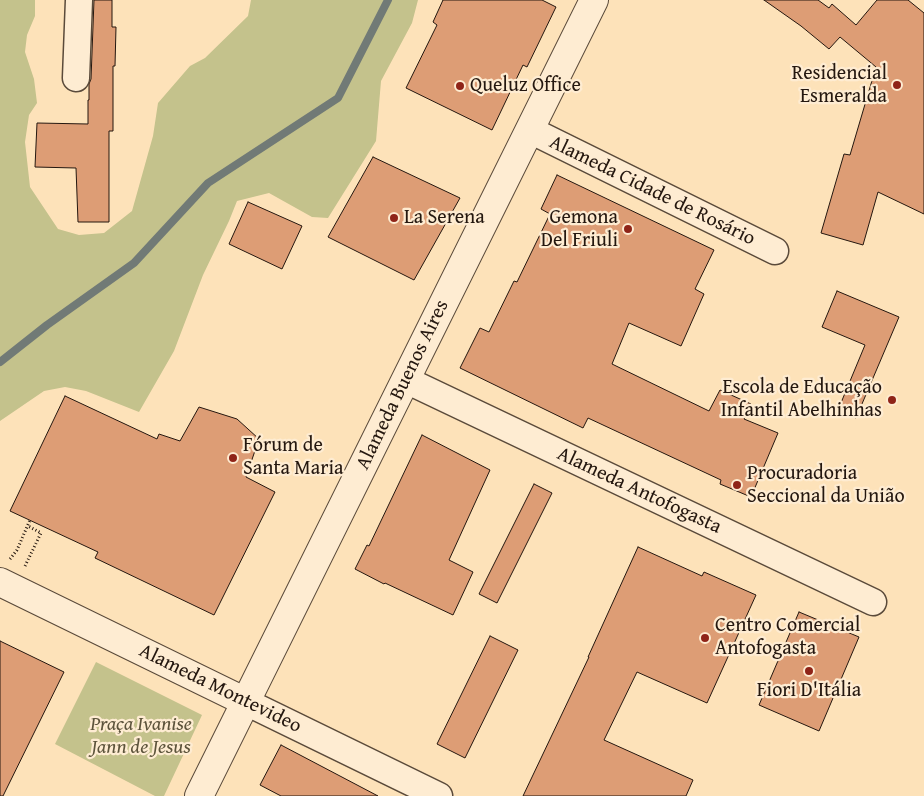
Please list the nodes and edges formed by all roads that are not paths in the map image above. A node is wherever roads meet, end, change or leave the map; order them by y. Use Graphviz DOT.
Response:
graph roads {
  1 [pos="79,0"];
  2 [pos="594,0"];
  3 [pos="76,78"];
  4 [pos="530,130"];
  5 [pos="775,251"];
  6 [pos="406,380"];
  7 [pos="11,578"];
  8 [pos="872,602"];
  9 [pos="246,702"];
  10 [pos="200,796"];
  11 [pos="439,796"];
  1 -- 3 [label="street"];
  2 -- 4 [label="street, Alameda Buenos Aires"];
  4 -- 5 [label="street, Alameda Cidade de Rosário"];
  4 -- 6 [label="street, Alameda Buenos Aires"];
  6 -- 8 [label="street, Alameda Antofogasta"];
  6 -- 9 [label="street, Alameda Buenos Aires"];
  7 -- 9 [label="street, Alameda Montevideo"];
  9 -- 10 [label="street, Alameda Buenos Aires"];
  9 -- 11 [label="street, Alameda Montevideo"];
}
